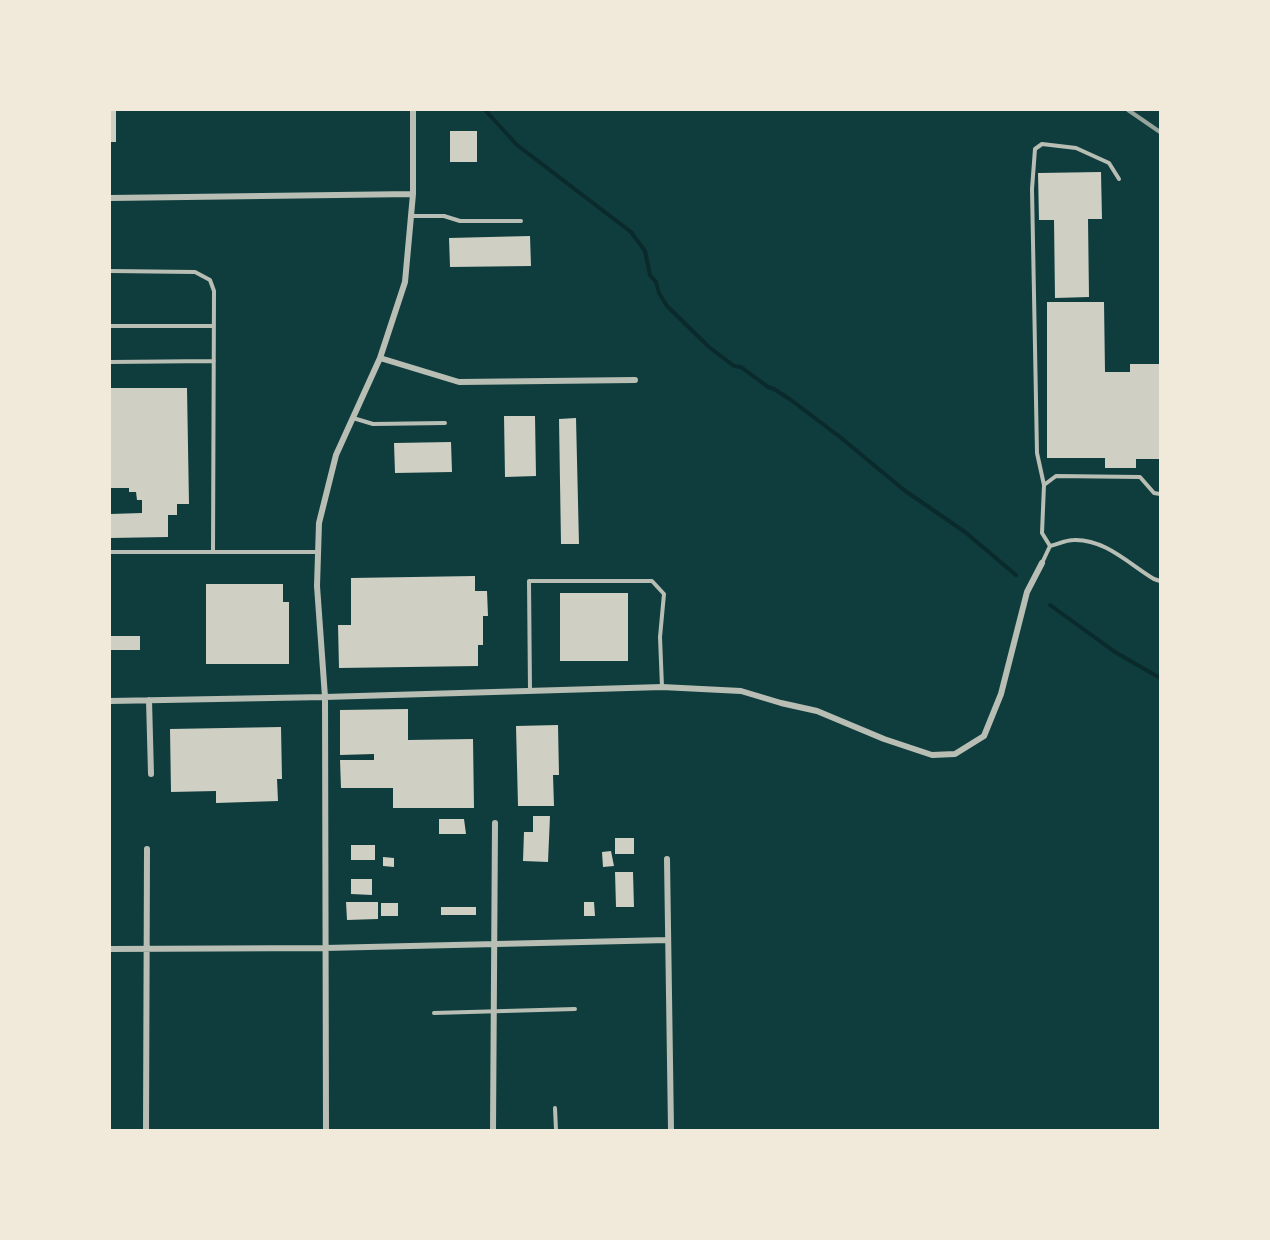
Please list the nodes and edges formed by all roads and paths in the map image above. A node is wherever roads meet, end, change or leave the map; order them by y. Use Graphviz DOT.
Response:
graph roads {
  1 [pos="413,110"];
  2 [pos="1119,179"];
  3 [pos="413,194"];
  4 [pos="110,198"];
  5 [pos="411,216"];
  6 [pos="521,221"];
  7 [pos="110,271"];
  8 [pos="110,326"];
  9 [pos="213,326"];
  10 [pos="380,358"];
  11 [pos="110,362"];
  12 [pos="213,362"];
  13 [pos="635,380"];
  14 [pos="353,418"];
  15 [pos="445,423"];
  16 [pos="1044,485"];
  17 [pos="1161,494"];
  18 [pos="1050,546"];
  19 [pos="110,552"];
  20 [pos="213,552"];
  21 [pos="318,552"];
  22 [pos="1042,563"];
  23 [pos="1161,581"];
  24 [pos="662,687"];
  25 [pos="530,692"];
  26 [pos="325,698"];
  27 [pos="149,700"];
  28 [pos="110,701"];
  29 [pos="151,774"];
  30 [pos="495,823"];
  31 [pos="147,849"];
  32 [pos="667,859"];
  33 [pos="668,940"];
  34 [pos="494,944"];
  35 [pos="326,948"];
  36 [pos="110,949"];
  37 [pos="147,949"];
  38 [pos="575,1009"];
  39 [pos="434,1013"];
  40 [pos="493,1013"];
  41 [pos="555,1108"];
  42 [pos="146,1131"];
  43 [pos="326,1131"];
  44 [pos="493,1131"];
  45 [pos="556,1131"];
  46 [pos="671,1131"];
  1 -- 3 [label="street"];
  2 -- 16 [label="lane"];
  3 -- 4 [label="street"];
  3 -- 5 [label="street"];
  5 -- 6 [label="lane"];
  5 -- 10 [label="street"];
  7 -- 9 [label="lane"];
  8 -- 9 [label="lane"];
  9 -- 12 [label="lane"];
  10 -- 13 [label="street"];
  10 -- 14 [label="street"];
  11 -- 12 [label="lane"];
  12 -- 20 [label="lane"];
  14 -- 15 [label="lane"];
  14 -- 21 [label="street"];
  16 -- 17 [label="lane"];
  16 -- 18 [label="lane"];
  18 -- 22 [label="lane"];
  18 -- 23 [label="lane"];
  19 -- 20 [label="lane"];
  20 -- 21 [label="lane"];
  21 -- 26 [label="street"];
  22 -- 24 [label="street"];
  24 -- 25 [label="street"];
  24 -- 25 [label="lane"];
  25 -- 26 [label="street"];
  26 -- 27 [label="street"];
  26 -- 35 [label="street"];
  27 -- 28 [label="street"];
  27 -- 29 [label="street"];
  30 -- 34 [label="street"];
  31 -- 37 [label="street"];
  32 -- 33 [label="street"];
  33 -- 34 [label="street"];
  33 -- 46 [label="street"];
  34 -- 35 [label="street"];
  34 -- 40 [label="street"];
  35 -- 37 [label="street"];
  35 -- 43 [label="street"];
  36 -- 37 [label="street"];
  37 -- 42 [label="street"];
  38 -- 40 [label="lane"];
  39 -- 40 [label="lane"];
  40 -- 44 [label="street"];
  41 -- 45 [label="lane"];
}
